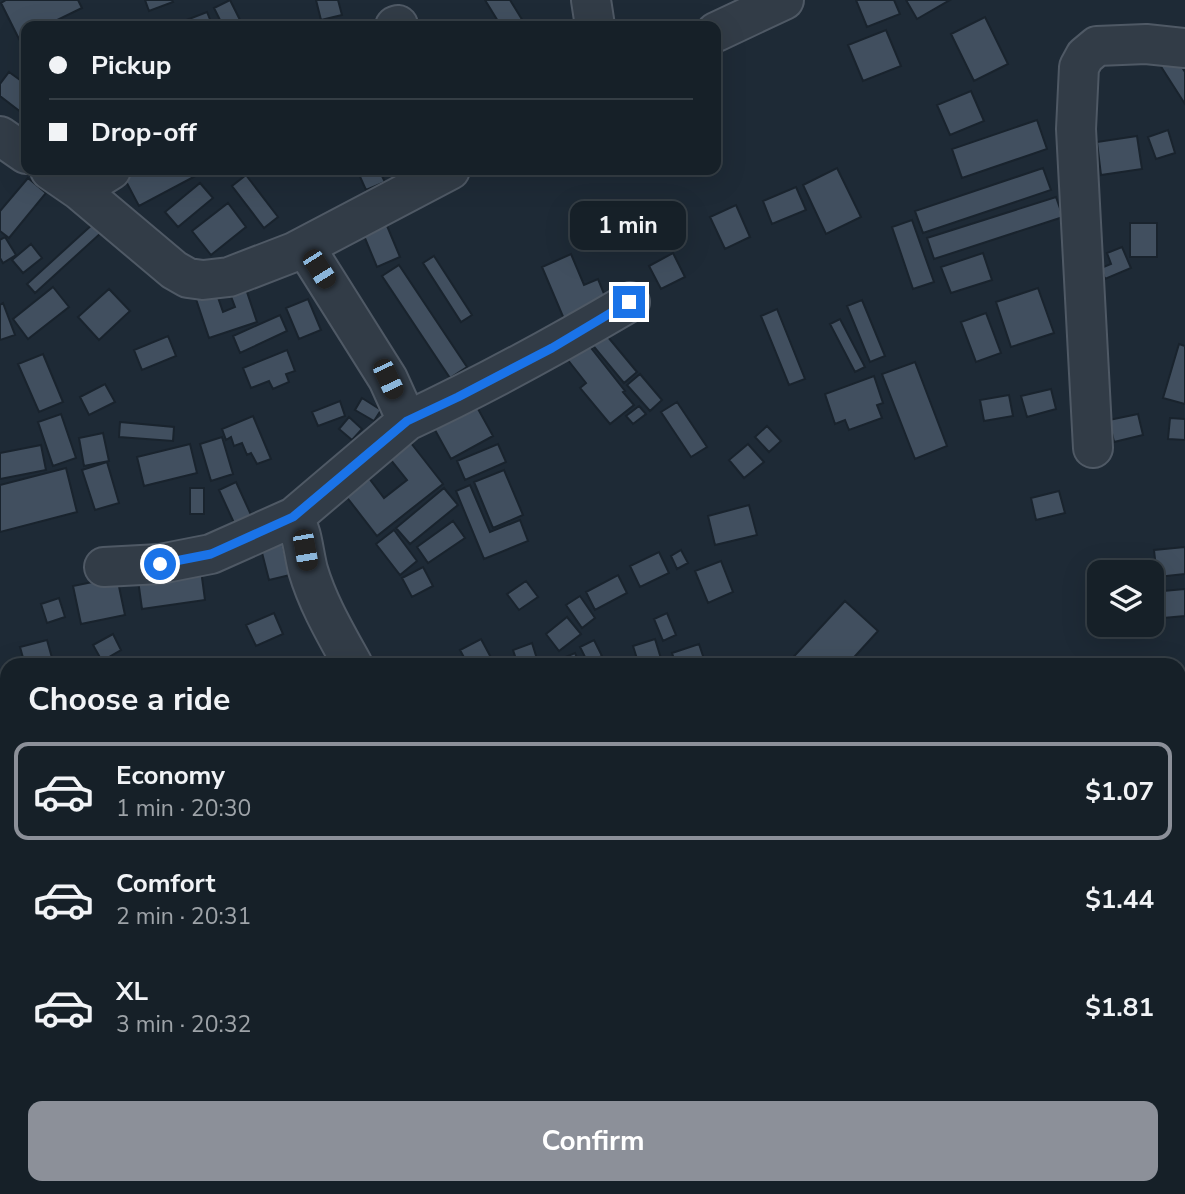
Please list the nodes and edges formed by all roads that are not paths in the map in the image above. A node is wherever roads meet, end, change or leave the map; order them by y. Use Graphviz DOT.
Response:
graph roads {
  1 [pos="591,0"];
  2 [pos="784,0"];
  3 [pos="594,21"];
  4 [pos="721,30"];
  5 [pos="1185,48"];
  6 [pos="0,136"];
  7 [pos="21,151"];
  8 [pos="88,175"];
  9 [pos="441,175"];
  10 [pos="65,180"];
  11 [pos="305,247"];
  12 [pos="629,302"];
  13 [pos="407,421"];
  14 [pos="1093,448"];
  15 [pos="293,517"];
  16 [pos="104,568"];
  17 [pos="349,658"];
  1 -- 3 [label="street"];
  2 -- 4 [label="street"];
  5 -- 14 [label="street"];
  6 -- 7 [label="street"];
  8 -- 10 [label="street"];
  9 -- 11 [label="street"];
  10 -- 11 [label="street"];
  11 -- 13 [label="street"];
  12 -- 13 [label="street"];
  13 -- 15 [label="street"];
  15 -- 16 [label="street"];
  15 -- 17 [label="street"];
}
